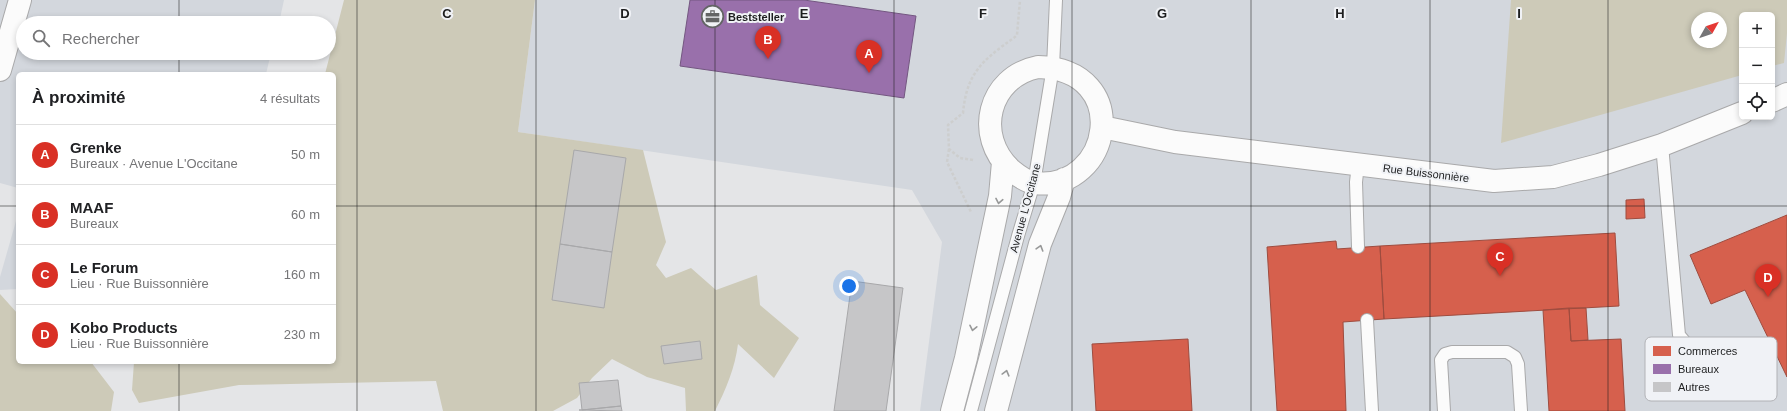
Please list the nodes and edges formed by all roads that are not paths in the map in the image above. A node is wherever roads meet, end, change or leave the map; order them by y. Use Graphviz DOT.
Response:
graph roads {
  1 [pos="20,0"];
  2 [pos="1056,0"];
  3 [pos="1053,67"];
  4 [pos="0,70"];
  5 [pos="1787,94"];
  6 [pos="1775,100"];
  7 [pos="1739,115"];
  8 [pos="1102,127"];
  9 [pos="1662,145"];
  10 [pos="1003,162"];
  11 [pos="1358,164"];
  12 [pos="1064,179"];
  13 [pos="1034,183"];
  14 [pos="1358,247"];
  15 [pos="1367,320"];
  16 [pos="1681,337"];
  17 [pos="952,411"];
  18 [pos="971,411"];
  19 [pos="996,411"];
  20 [pos="1372,411"];
  21 [pos="1444,411"];
  22 [pos="1521,411"];
  1 -- 4 [label="street"];
  2 -- 3 [label="lane, Avenue L'Occitane"];
  3 -- 8 [label="street"];
  3 -- 10 [label="street"];
  3 -- 13 [label="lane, Avenue L'Occitane"];
  5 -- 6 [label="street"];
  7 -- 9 [label="street, Rue Buissonnière"];
  8 -- 11 [label="street, Rue Buissonnière"];
  8 -- 12 [label="street"];
  9 -- 11 [label="street, Rue Buissonnière"];
  9 -- 16 [label="lane"];
  10 -- 13 [label="street"];
  10 -- 17 [label="street, one-way"];
  11 -- 14 [label="lane"];
  12 -- 13 [label="street"];
  19 -- 12 [label="street, one-way"];
  13 -- 18 [label="lane, Avenue L'Occitane"];
  15 -- 20 [label="lane"];
  21 -- 22 [label="lane"];
}
